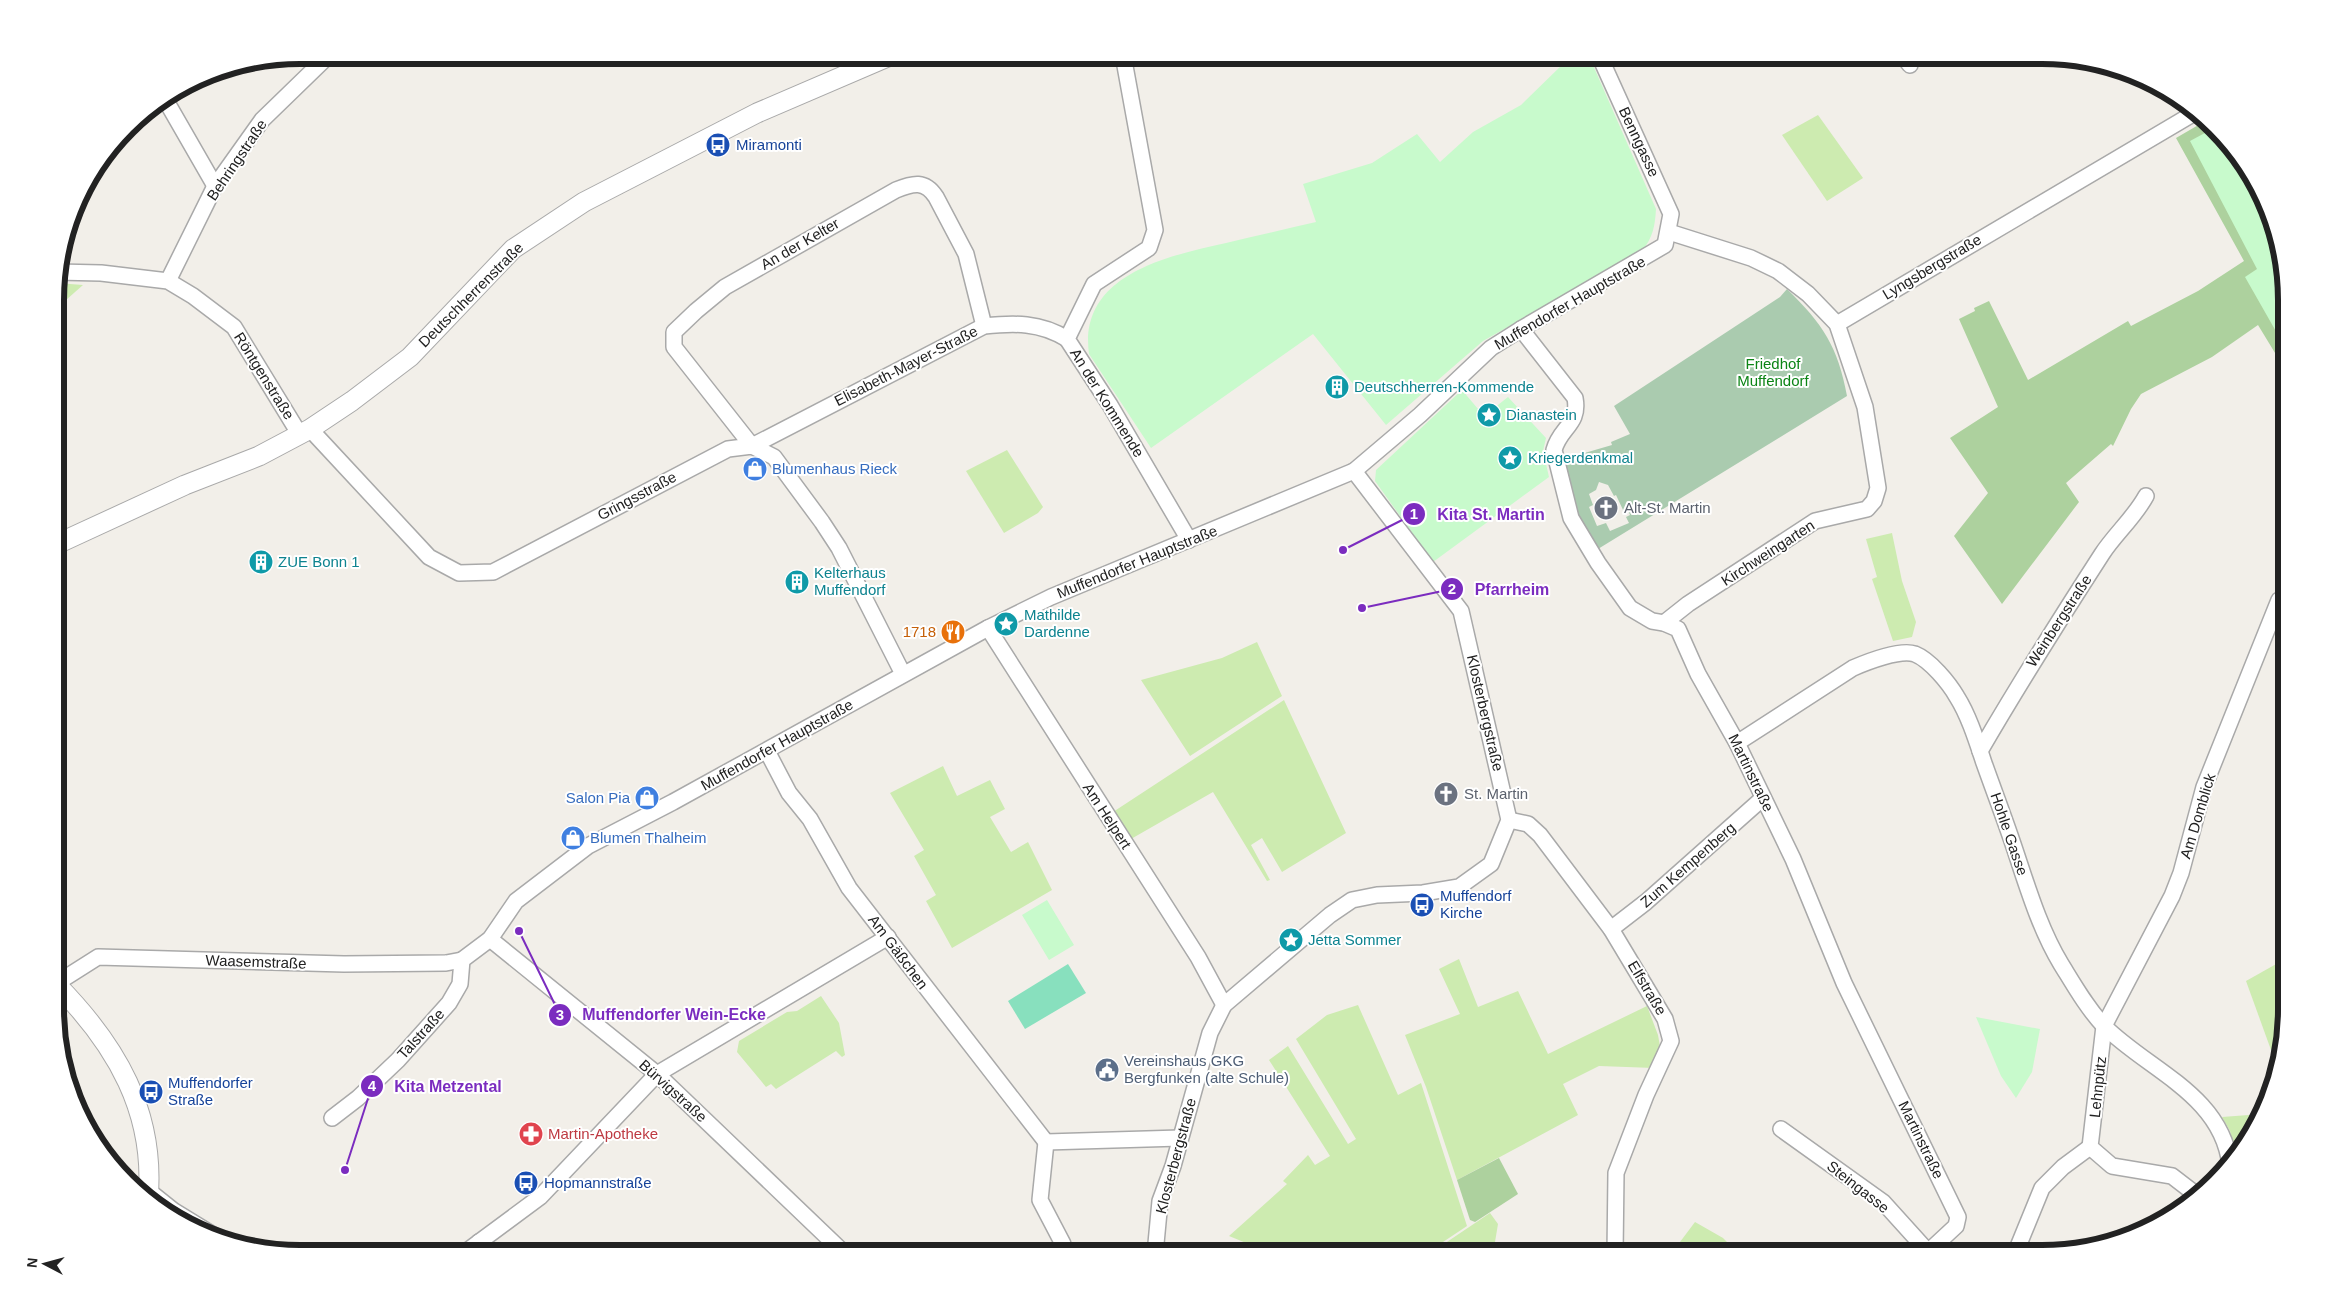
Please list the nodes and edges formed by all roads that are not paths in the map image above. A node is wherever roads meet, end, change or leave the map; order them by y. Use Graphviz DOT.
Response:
graph roads {
  1 [pos="320,64"];
  2 [pos="871,64"];
  3 [pos="1125,64"];
  4 [pos="1603,64"];
  5 [pos="168,105"];
  6 [pos="2190,116"];
  7 [pos="215,186"];
  8 [pos="1669,232"];
  9 [pos="66,272"];
  10 [pos="168,282"];
  11 [pos="1837,324"];
  12 [pos="984,326"];
  13 [pos="1521,329"];
  14 [pos="1067,339"];
  15 [pos="305,432"];
  16 [pos="752,446"];
  17 [pos="1354,471"];
  18 [pos="2146,496"];
  19 [pos="1189,540"];
  20 [pos="64,541"];
  21 [pos="2278,602"];
  22 [pos="1664,623"];
  23 [pos="988,628"];
  24 [pos="903,674"];
  25 [pos="1737,743"];
  26 [pos="767,751"];
  27 [pos="1980,751"];
  28 [pos="1763,798"];
  29 [pos="1509,820"];
  30 [pos="1611,929"];
  31 [pos="888,937"];
  32 [pos="490,939"];
  33 [pos="462,960"];
  34 [pos="64,979"];
  35 [pos="64,991"];
  36 [pos="1224,1005"];
  37 [pos="2104,1026"];
  38 [pos="658,1074"];
  39 [pos="332,1118"];
  40 [pos="1781,1129"];
  41 [pos="1180,1138"];
  42 [pos="1046,1142"];
  43 [pos="2090,1147"];
  44 [pos="2227,1155"];
  45 [pos="148,1190"];
  46 [pos="2192,1191"];
  47 [pos="479,1242"];
  48 [pos="1063,1244"];
  49 [pos="475,1245"];
  50 [pos="482,1245"];
  51 [pos="836,1245"];
  52 [pos="1156,1245"];
  53 [pos="1615,1245"];
  54 [pos="1922,1245"];
  55 [pos="1937,1245"];
  56 [pos="2019,1245"];
  1 -- 7 [label="street, Behringstraße"];
  2 -- 15 [label="street, Deutschherrenstraße"];
  3 -- 14 [label="street, An der Kommende"];
  4 -- 8 [label="street, Benngasse"];
  5 -- 7 [label="street"];
  6 -- 11 [label="street, Lyngsbergstraße"];
  7 -- 10 [label="street, Behringstraße"];
  8 -- 11 [label="street"];
  8 -- 13 [label="street, Muffendorfer Hauptstraße"];
  9 -- 10 [label="street, Röntgenstraße"];
  10 -- 15 [label="street, Röntgenstraße"];
  11 -- 22 [label="street, Kirchweingarten"];
  12 -- 14 [label="street, Elisabeth-Mayer-Straße"];
  12 -- 16 [label="street, Elisabeth-Mayer-Straße"];
  12 -- 16 [label="street, An der Kelter"];
  13 -- 17 [label="street, Muffendorfer Hauptstraße"];
  13 -- 22 [label="street, Martinstraße"];
  14 -- 19 [label="street, An der Kommende"];
  15 -- 16 [label="street, Gringsstraße"];
  15 -- 20 [label="street, Deutschherrenstraße"];
  16 -- 24 [label="street"];
  17 -- 19 [label="street, Muffendorfer Hauptstraße"];
  17 -- 29 [label="street, Klosterbergstraße"];
  18 -- 27 [label="street, Weinbergstraße"];
  19 -- 23 [label="street, Muffendorfer Hauptstraße"];
  21 -- 37 [label="street, Am Domblick"];
  22 -- 25 [label="street, Martinstraße"];
  23 -- 24 [label="street, Muffendorfer Hauptstraße"];
  23 -- 36 [label="street, Am Helpert"];
  24 -- 26 [label="street, Muffendorfer Hauptstraße"];
  25 -- 27 [label="street, Hohle Gasse"];
  25 -- 28 [label="street, Martinstraße"];
  26 -- 31 [label="street, Am Gäßchen"];
  26 -- 32 [label="street, Muffendorfer Hauptstraße"];
  27 -- 37 [label="street, Hohle Gasse"];
  28 -- 30 [label="street, Zum Kempenberg"];
  28 -- 55 [label="street, Martinstraße"];
  29 -- 30 [label="street, Elfstraße"];
  29 -- 36 [label="street, Klosterbergstraße"];
  30 -- 53 [label="street, Elfstraße"];
  31 -- 38 [label="street"];
  31 -- 42 [label="street, Am Gäßchen"];
  32 -- 33 [label="street"];
  32 -- 38 [label="street, Bürvigstraße"];
  33 -- 34 [label="street, Waasemstraße"];
  33 -- 39 [label="street, Talstraße"];
  35 -- 45 [label="street"];
  36 -- 41 [label="street, Klosterbergstraße"];
  37 -- 43 [label="street, Lehnpütz"];
  37 -- 44 [label="street, Hohle Gasse"];
  38 -- 47 [label="street"];
  38 -- 51 [label="street, Bürvigstraße"];
  40 -- 54 [label="street, Steingasse"];
  41 -- 42 [label="street"];
  41 -- 52 [label="street, Klosterbergstraße"];
  42 -- 48 [label="street"];
  43 -- 46 [label="street"];
  43 -- 56 [label="street"];
  47 -- 49 [label="street"];
  47 -- 50 [label="street"];
}
